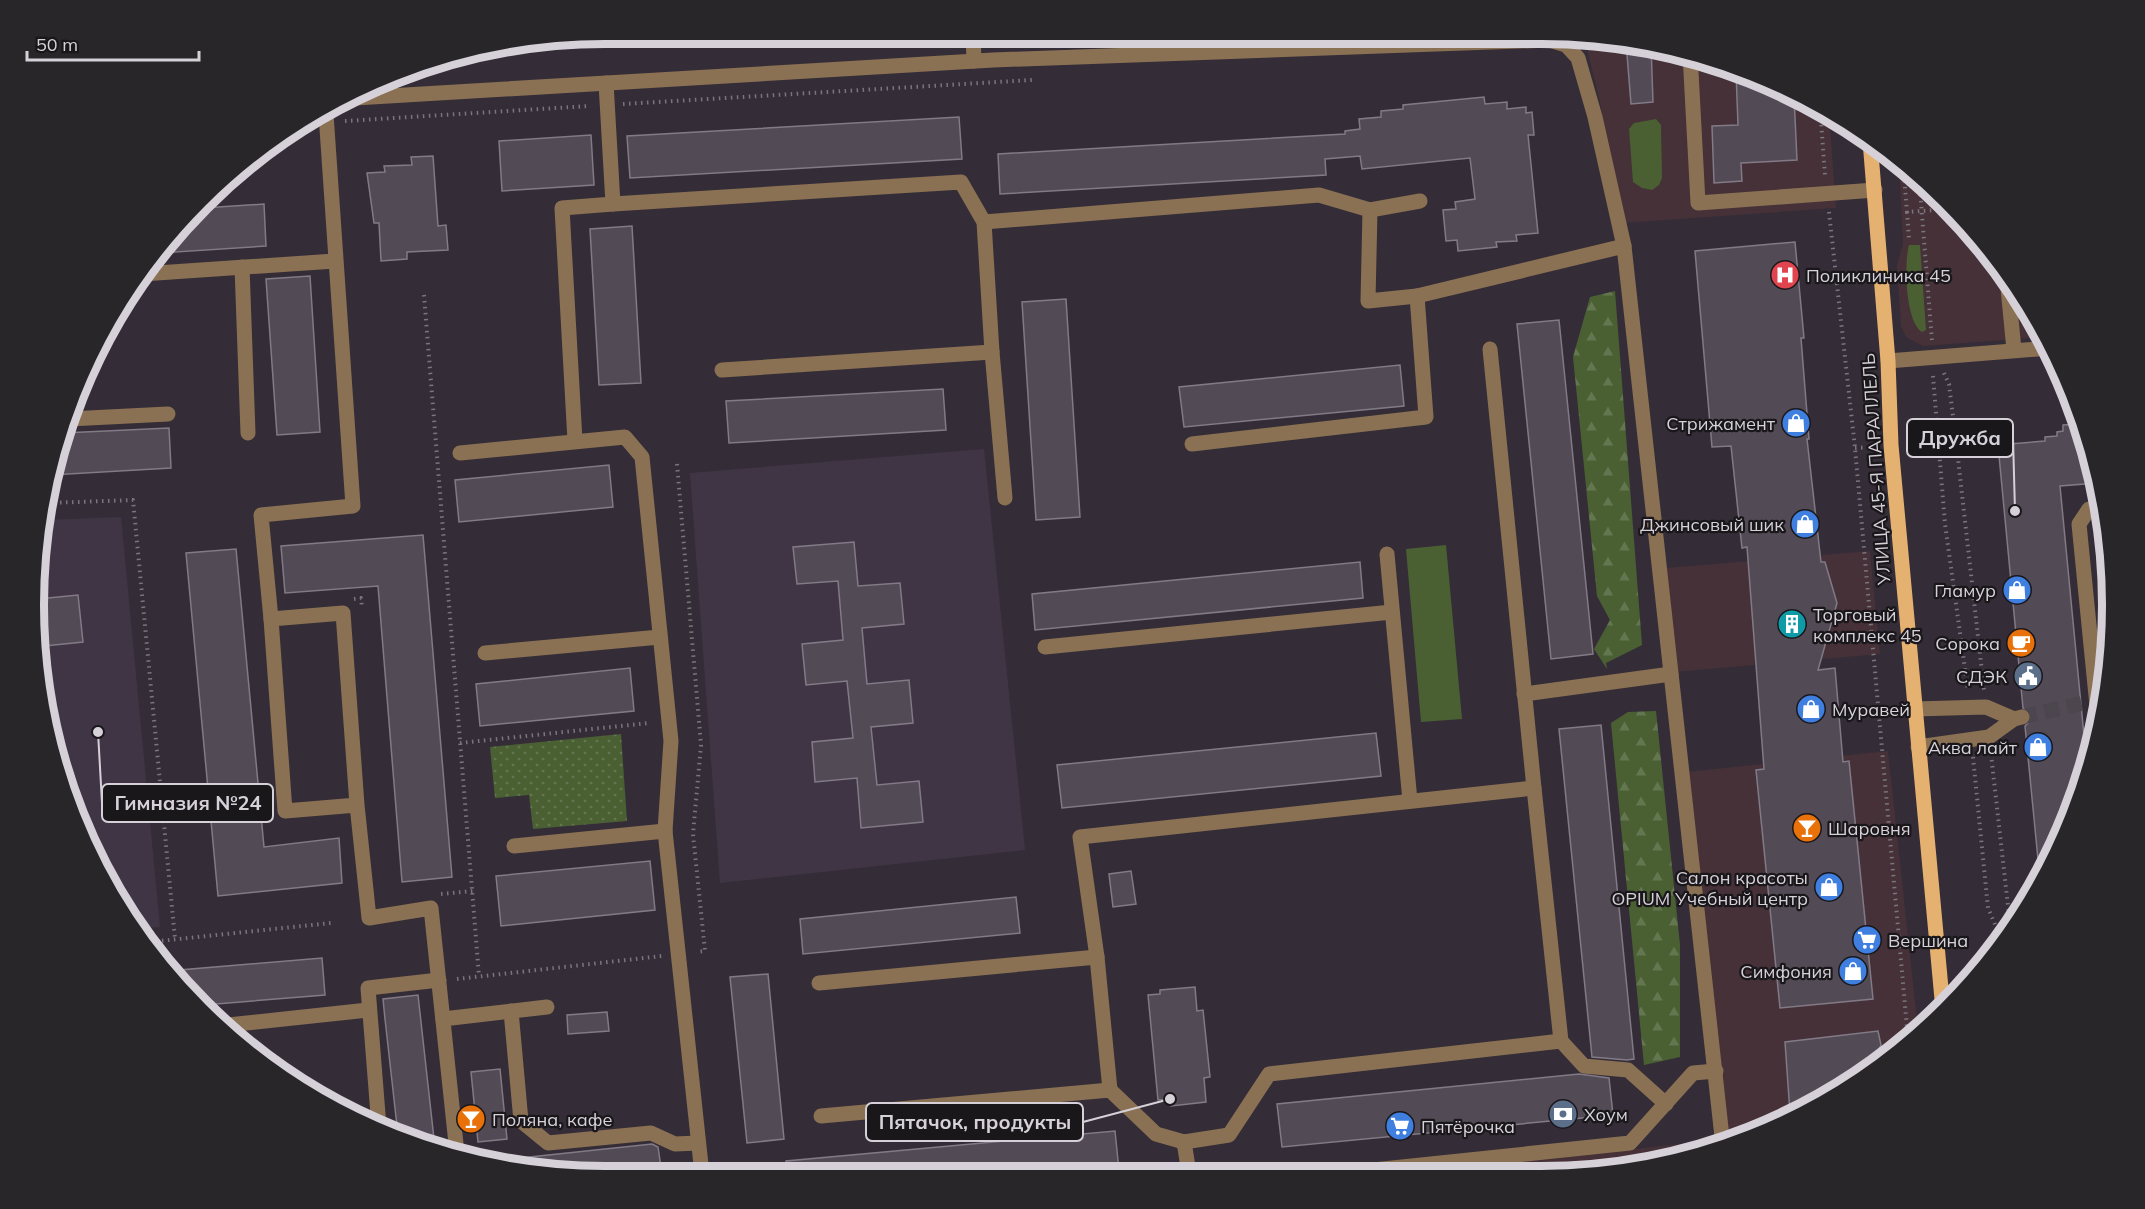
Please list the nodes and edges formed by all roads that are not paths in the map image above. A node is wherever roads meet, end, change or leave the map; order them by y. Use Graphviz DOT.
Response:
graph roads {
  1 [pos="974,44"];
  2 [pos="1404,44"];
  3 [pos="1565,45"];
  4 [pos="975,61"];
  5 [pos="1691,64"];
  6 [pos="606,83"];
  7 [pos="364,97"];
  8 [pos="327,118"];
  9 [pos="1871,151"];
  10 [pos="1875,190"];
  11 [pos="1420,201"];
  12 [pos="613,204"];
  13 [pos="1370,210"];
  14 [pos="984,222"];
  15 [pos="1624,246"];
  16 [pos="335,261"];
  17 [pos="242,267"];
  18 [pos="152,273"];
  19 [pos="1416,296"];
  20 [pos="2009,296"];
  21 [pos="2040,349"];
  22 [pos="1490,350"];
  23 [pos="2014,350"];
  24 [pos="992,352"];
  25 [pos="1888,361"];
  26 [pos="722,370"];
  27 [pos="168,414"];
  28 [pos="75,419"];
  29 [pos="248,433"];
  30 [pos="575,441"];
  31 [pos="1192,444"];
  32 [pos="460,453"];
  33 [pos="1005,498"];
  34 [pos="2093,509"];
  35 [pos="1387,554"];
  36 [pos="1392,612"];
  37 [pos="271,619"];
  38 [pos="660,637"];
  39 [pos="1045,647"];
  40 [pos="485,653"];
  41 [pos="1671,675"];
  42 [pos="1524,694"];
  43 [pos="2094,696"];
  44 [pos="1915,709"];
  45 [pos="1918,747"];
  46 [pos="1534,788"];
  47 [pos="1410,801"];
  48 [pos="357,805"];
  49 [pos="665,831"];
  50 [pos="514,846"];
  51 [pos="1097,957"];
  52 [pos="439,980"];
  53 [pos="819,983"];
  54 [pos="1942,996"];
  55 [pos="547,1007"];
  56 [pos="368,1011"];
  57 [pos="511,1011"];
  58 [pos="443,1019"];
  59 [pos="233,1024"];
  60 [pos="1561,1041"];
  61 [pos="1716,1071"];
  62 [pos="1110,1090"];
  63 [pos="1666,1104"];
  64 [pos="821,1116"];
  65 [pos="378,1118"];
  66 [pos="1722,1136"];
  67 [pos="1184,1142"];
  68 [pos="698,1143"];
  69 [pos="456,1145"];
  70 [pos="701,1166"];
  71 [pos="1188,1166"];
  72 [pos="1418,1166"];
  1 -- 4 [label="street"];
  2 -- 4 [label="street"];
  3 -- 15 [label="street"];
  4 -- 6 [label="street"];
  5 -- 10 [label="street"];
  6 -- 7 [label="street"];
  6 -- 12 [label="street"];
  8 -- 16 [label="street"];
  9 -- 10 [label="main road, УЛИЦА 45-Я ПАРАЛЛЕЛЬ"];
  10 -- 25 [label="main road, УЛИЦА 45-Я ПАРАЛЛЕЛЬ"];
  11 -- 13 [label="street"];
  12 -- 14 [label="street"];
  12 -- 30 [label="street"];
  13 -- 14 [label="street"];
  13 -- 19 [label="street"];
  14 -- 24 [label="street"];
  15 -- 19 [label="street"];
  15 -- 41 [label="street"];
  16 -- 17 [label="street"];
  16 -- 37 [label="street"];
  17 -- 18 [label="street"];
  17 -- 29 [label="street"];
  19 -- 31 [label="street"];
  20 -- 23 [label="street"];
  21 -- 23 [label="street"];
  22 -- 42 [label="street"];
  23 -- 25 [label="street"];
  24 -- 26 [label="street"];
  24 -- 33 [label="street"];
  25 -- 44 [label="main road, УЛИЦА 45-Я ПАРАЛЛЕЛЬ"];
  27 -- 28 [label="street"];
  30 -- 32 [label="street"];
  30 -- 38 [label="street"];
  34 -- 43 [label="street"];
  35 -- 36 [label="street"];
  36 -- 39 [label="street"];
  36 -- 47 [label="street"];
  37 -- 48 [label="street"];
  37 -- 48 [label="street"];
  38 -- 40 [label="street"];
  38 -- 49 [label="street"];
  41 -- 42 [label="street"];
  41 -- 61 [label="street"];
  42 -- 46 [label="street"];
  44 -- 45 [label="main road, УЛИЦА 45-Я ПАРАЛЛЕЛЬ"];
  44 -- 45 [label="street"];
  45 -- 54 [label="main road, УЛИЦА 45-Я ПАРАЛЛЕЛЬ"];
  46 -- 47 [label="street"];
  46 -- 60 [label="street"];
  47 -- 51 [label="street"];
  48 -- 52 [label="street"];
  49 -- 50 [label="street"];
  49 -- 68 [label="street"];
  51 -- 53 [label="street"];
  51 -- 62 [label="street"];
  52 -- 56 [label="street"];
  52 -- 58 [label="street"];
  55 -- 57 [label="street"];
  56 -- 59 [label="street"];
  56 -- 65 [label="street"];
  57 -- 58 [label="street"];
  57 -- 68 [label="street"];
  58 -- 69 [label="street"];
  60 -- 63 [label="street"];
  60 -- 67 [label="street"];
  61 -- 63 [label="street"];
  61 -- 66 [label="street"];
  62 -- 64 [label="street"];
  62 -- 67 [label="street"];
  63 -- 72 [label="street"];
  67 -- 71 [label="street"];
  68 -- 70 [label="street"];
}
